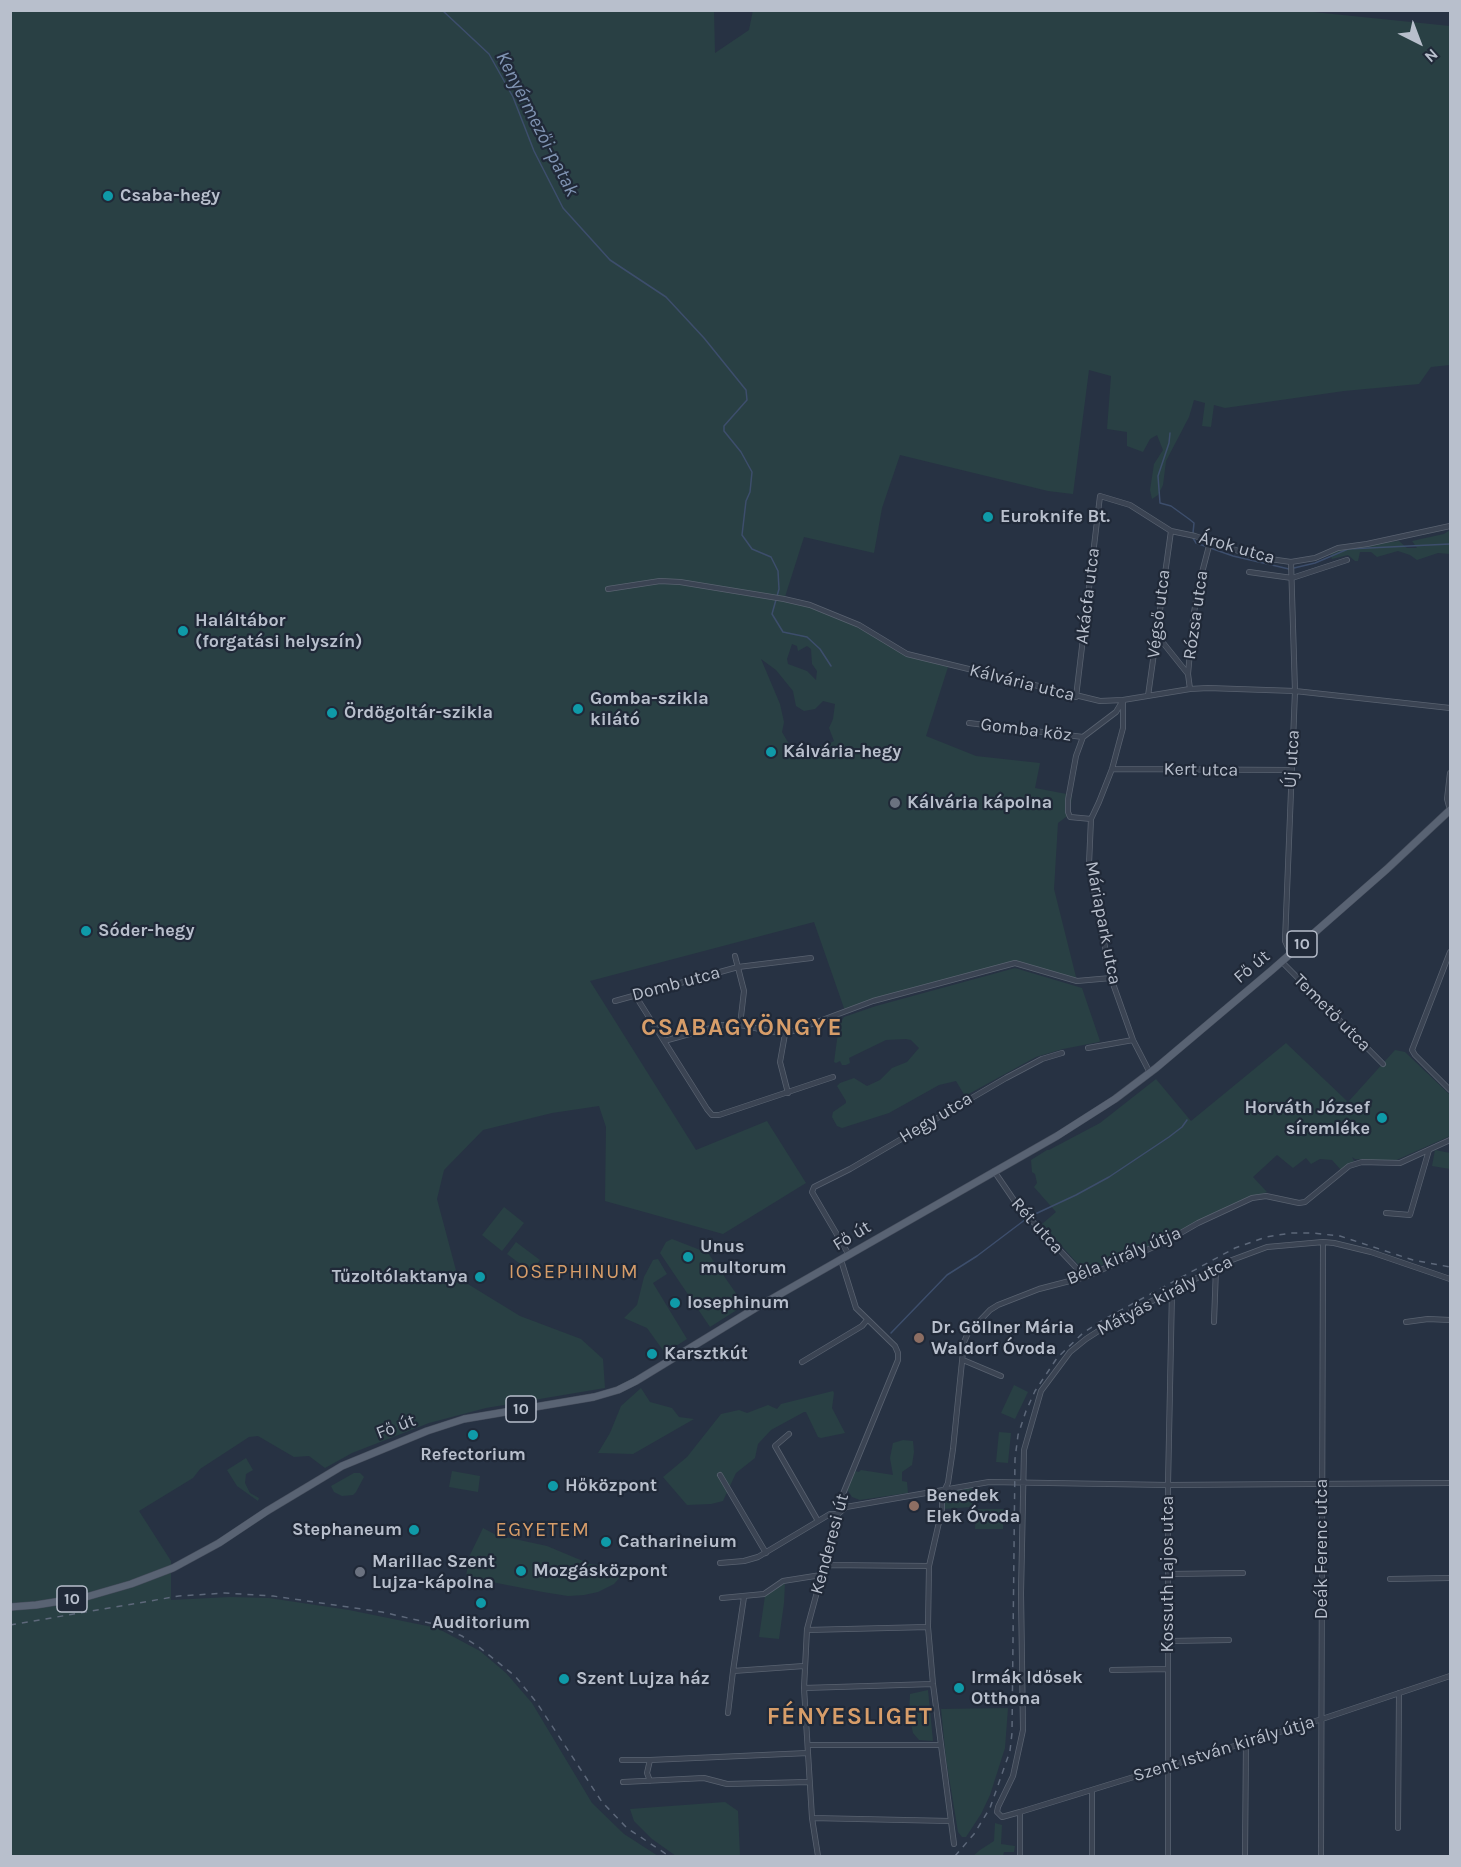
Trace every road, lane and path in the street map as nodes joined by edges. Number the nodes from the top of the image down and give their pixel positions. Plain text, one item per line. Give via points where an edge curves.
1 (1100, 496) joint
2 (1450, 526) edge
3 (1171, 531) junction
4 (1210, 542) junction
5 (1347, 560) dead end
6 (1291, 562) junction
7 (1249, 572) dead end
8 (1292, 575) junction
9 (608, 589) dead end
10 (1156, 634) junction
11 (1188, 674) junction
12 (1190, 688) junction
13 (1295, 691) junction
14 (1148, 696) junction
15 (1076, 697) junction
16 (1123, 700) junction
17 (1450, 708) edge
18 (969, 723) dead end
19 (1083, 737) junction
20 (1112, 769) junction
21 (1291, 770) junction
22 (1450, 773) edge
23 (1450, 810) edge
24 (1091, 819) junction
25 (1450, 952) edge
26 (1291, 954) junction
27 (735, 956) dead end
28 (811, 958) dead end
29 (1282, 962) junction
30 (738, 967) junction
31 (1111, 978) junction
32 (635, 995) junction
33 (615, 1001) dead end
34 (740, 1025) junction
35 (785, 1034) junction
36 (1133, 1040) junction
37 (664, 1041) junction
38 (1088, 1048) dead end
39 (1062, 1053) dead end
40 (1383, 1064) dead end
41 (1150, 1073) junction
42 (833, 1077) dead end
43 (1450, 1090) edge
44 (788, 1093) junction
45 (1450, 1140) edge
46 (1429, 1149) junction
47 (994, 1171) junction
48 (1386, 1213) dead end
49 (1323, 1242) junction
50 (849, 1256) junction
51 (841, 1260) junction
52 (1216, 1268) junction
53 (1085, 1277) junction
54 (1450, 1279) edge
55 (1172, 1291) junction
56 (867, 1320) junction
57 (1450, 1320) edge
58 (1214, 1322) dead end
59 (1406, 1322) dead end
60 (963, 1360) junction
61 (802, 1362) dead end
62 (1000, 1376) dead end
63 (789, 1434) dead end
64 (720, 1475) dead end
65 (1022, 1481) junction
66 (1322, 1483) junction
67 (1450, 1483) edge
68 (1168, 1485) junction
69 (945, 1489) junction
70 (842, 1495) junction
71 (846, 1507) junction
72 (838, 1514) junction
73 (819, 1521) junction
74 (766, 1553) junction
75 (720, 1563) dead end
76 (824, 1565) junction
77 (929, 1566) junction
78 (1243, 1573) dead end
79 (1169, 1574) junction
80 (821, 1575) junction
81 (1450, 1578) edge
82 (1390, 1579) dead end
83 (744, 1597) junction
84 (722, 1598) dead end
85 (10, 1607) edge
86 (928, 1627) junction
87 (807, 1630) junction
88 (1229, 1640) dead end
89 (1169, 1641) junction
90 (804, 1666) junction
91 (1168, 1669) junction
92 (1112, 1670) dead end
93 (734, 1671) junction
94 (1450, 1676) edge
95 (933, 1684) junction
96 (804, 1688) junction
97 (1399, 1693) junction
98 (728, 1713) dead end
99 (1322, 1719) junction
100 (1246, 1742) junction
101 (808, 1745) junction
102 (940, 1745) junction
103 (808, 1753) junction
104 (622, 1760) dead end
105 (650, 1760) junction
106 (1167, 1766) junction
107 (650, 1780) junction
108 (623, 1782) dead end
109 (809, 1782) junction
110 (1092, 1791) junction
111 (1020, 1812) junction
112 (998, 1814) joint
113 (812, 1818) junction
114 (950, 1821) junction
115 (1398, 1828) dead end
116 (954, 1844) dead end
117 (818, 1857) edge
118 (1020, 1857) edge
119 (1092, 1857) edge
120 (1168, 1857) edge
121 (1245, 1857) edge
122 (1321, 1857) edge

1 - 3 street, Árok utca via 1130,505
1 - 15 street, Akácfa utca
2 - 6 street, Árok utca via 1338,548 1315,558
3 - 4 street, Árok utca
3 - 10 street, Végső utca
4 - 6 street, Árok utca via 1256,557
4 - 11 street, Rózsa utca via 1193,619
5 - 8 street
6 - 8 street, Új utca
7 - 8 street
8 - 13 street, Új utca
9 - 15 street, Kálvária utca via 680,582 810,605 860,625 907,654
10 - 11 street
10 - 14 street, Végső utca
11 - 12 street, Rózsa utca
12 - 13 street, Kálvária utca
12 - 14 street, Kálvária utca
13 - 17 street, Kálvária utca
13 - 21 street, Új utca
14 - 16 street, Kálvária utca
15 - 16 street, Kálvária utca
16 - 19 street via 1116,712
16 - 20 street, Máriapark utca via 1123,728
18 - 19 street, Gomba köz
19 - 24 street via 1076,756 1068,812 1070,817
20 - 21 street, Kert utca
20 - 24 street, Máriapark utca
21 - 26 street, Új utca via 1285,941
22 - 23 street
23 - 26 main road, Fő út / 10
24 - 31 street, Máriapark utca via 1089,864
25 - 43 street via 1412,1050
26 - 29 main road, Fő út / 10
27 - 30 street, Domb utca
28 - 30 street, Domb utca
29 - 40 street, Temető utca
29 - 41 main road, Fő út / 10
30 - 32 street, Domb utca
30 - 34 street, Domb utca via 744,991
31 - 35 street via 1077,981 1015,963 873,1001
31 - 36 street, Máriapark utca
32 - 33 street, Domb utca
32 - 37 street
34 - 35 street
34 - 37 street via 722,1025
35 - 44 street via 780,1062
36 - 38 street
36 - 41 street, Máriapark utca
37 - 44 street via 712,1115
39 - 50 street, Hegy utca via 1006,1078 813,1189
41 - 47 main road, Fő út / 10 via 1076,1125
42 - 44 street
45 - 46 street, Béla király útja
46 - 48 street via 1410,1215
46 - 53 street, Béla király útja via 1400,1162 1349,1166 1305,1202 1266,1196 1252,1198 1160,1245
47 - 50 main road, Fő út / 10
47 - 53 street, Rét utca via 1014,1201
49 - 52 street, Mátyás király utca via 1267,1248
49 - 54 street, Mátyás király utca via 1371,1252
49 - 66 street, Deák Ferenc utca
50 - 51 main road, Fő út / 10
51 - 56 street, Kenderesi út via 856,1308
51 - 85 main road, Fő út / 10 via 618,1390 464,1419 388,1446 329,1473 198,1555 160,1573 86,1597
52 - 55 street, Mátyás király utca
52 - 58 street
53 - 60 street, Béla király útja via 1030,1292 993,1308 965,1337
55 - 65 street, Mátyás király utca via 1099,1330 1070,1352 1053,1373 1034,1412 1024,1450
55 - 68 street, Kossuth Lajos utca
56 - 61 street
56 - 70 street, Kenderesi út via 895,1346 898,1360
57 - 59 street
60 - 62 street
60 - 69 street, Béla király útja
63 - 73 street via 775,1446
64 - 74 street
65 - 68 street
65 - 69 street
65 - 112 street, Mátyás király utca via 1023,1730 1013,1776
66 - 67 street
66 - 68 street
66 - 99 street, Deák Ferenc utca
68 - 79 street, Kossuth Lajos utca
69 - 71 street
69 - 77 street, Béla király útja
70 - 71 street
70 - 72 street, Kenderesi út
71 - 72 street
72 - 73 street
72 - 76 street, Kenderesi út
73 - 74 street
74 - 75 street via 744,1561
76 - 77 street
76 - 80 street, Kenderesi út
77 - 86 street, Béla király útja
78 - 79 street
79 - 89 street, Kossuth Lajos utca
80 - 83 street via 783,1581 764,1594
80 - 87 street, Kenderesi út
81 - 82 street
83 - 84 street
83 - 93 street
86 - 87 street
86 - 95 street, Béla király útja
87 - 90 street, Kenderesi út
88 - 89 street
89 - 91 street, Kossuth Lajos utca
90 - 93 street
90 - 96 street, Kenderesi út
91 - 92 street
91 - 106 street, Kossuth Lajos utca
93 - 98 street
94 - 97 street, Szent István király útja
95 - 96 street
95 - 102 street, Béla király útja
96 - 101 street, Kenderesi út
97 - 99 street, Szent István király útja
97 - 115 street
99 - 100 street, Szent István király útja
99 - 122 street, Deák Ferenc utca
100 - 106 street, Szent István király útja
100 - 121 street
101 - 102 street
101 - 103 street, Kenderesi út
102 - 114 street, Béla király útja
103 - 105 street
103 - 109 street, Kenderesi út
104 - 105 street
105 - 107 street
106 - 110 street, Szent István király útja
106 - 120 street, Kossuth Lajos utca
107 - 108 street
107 - 109 street via 704,1778 727,1784
109 - 113 street, Kenderesi út
110 - 111 street, Szent István király útja
110 - 119 street
111 - 112 street, Szent István király útja via 1002,1817
111 - 118 street
113 - 114 street
113 - 117 street, Kenderesi út
114 - 116 street, Béla király útja

